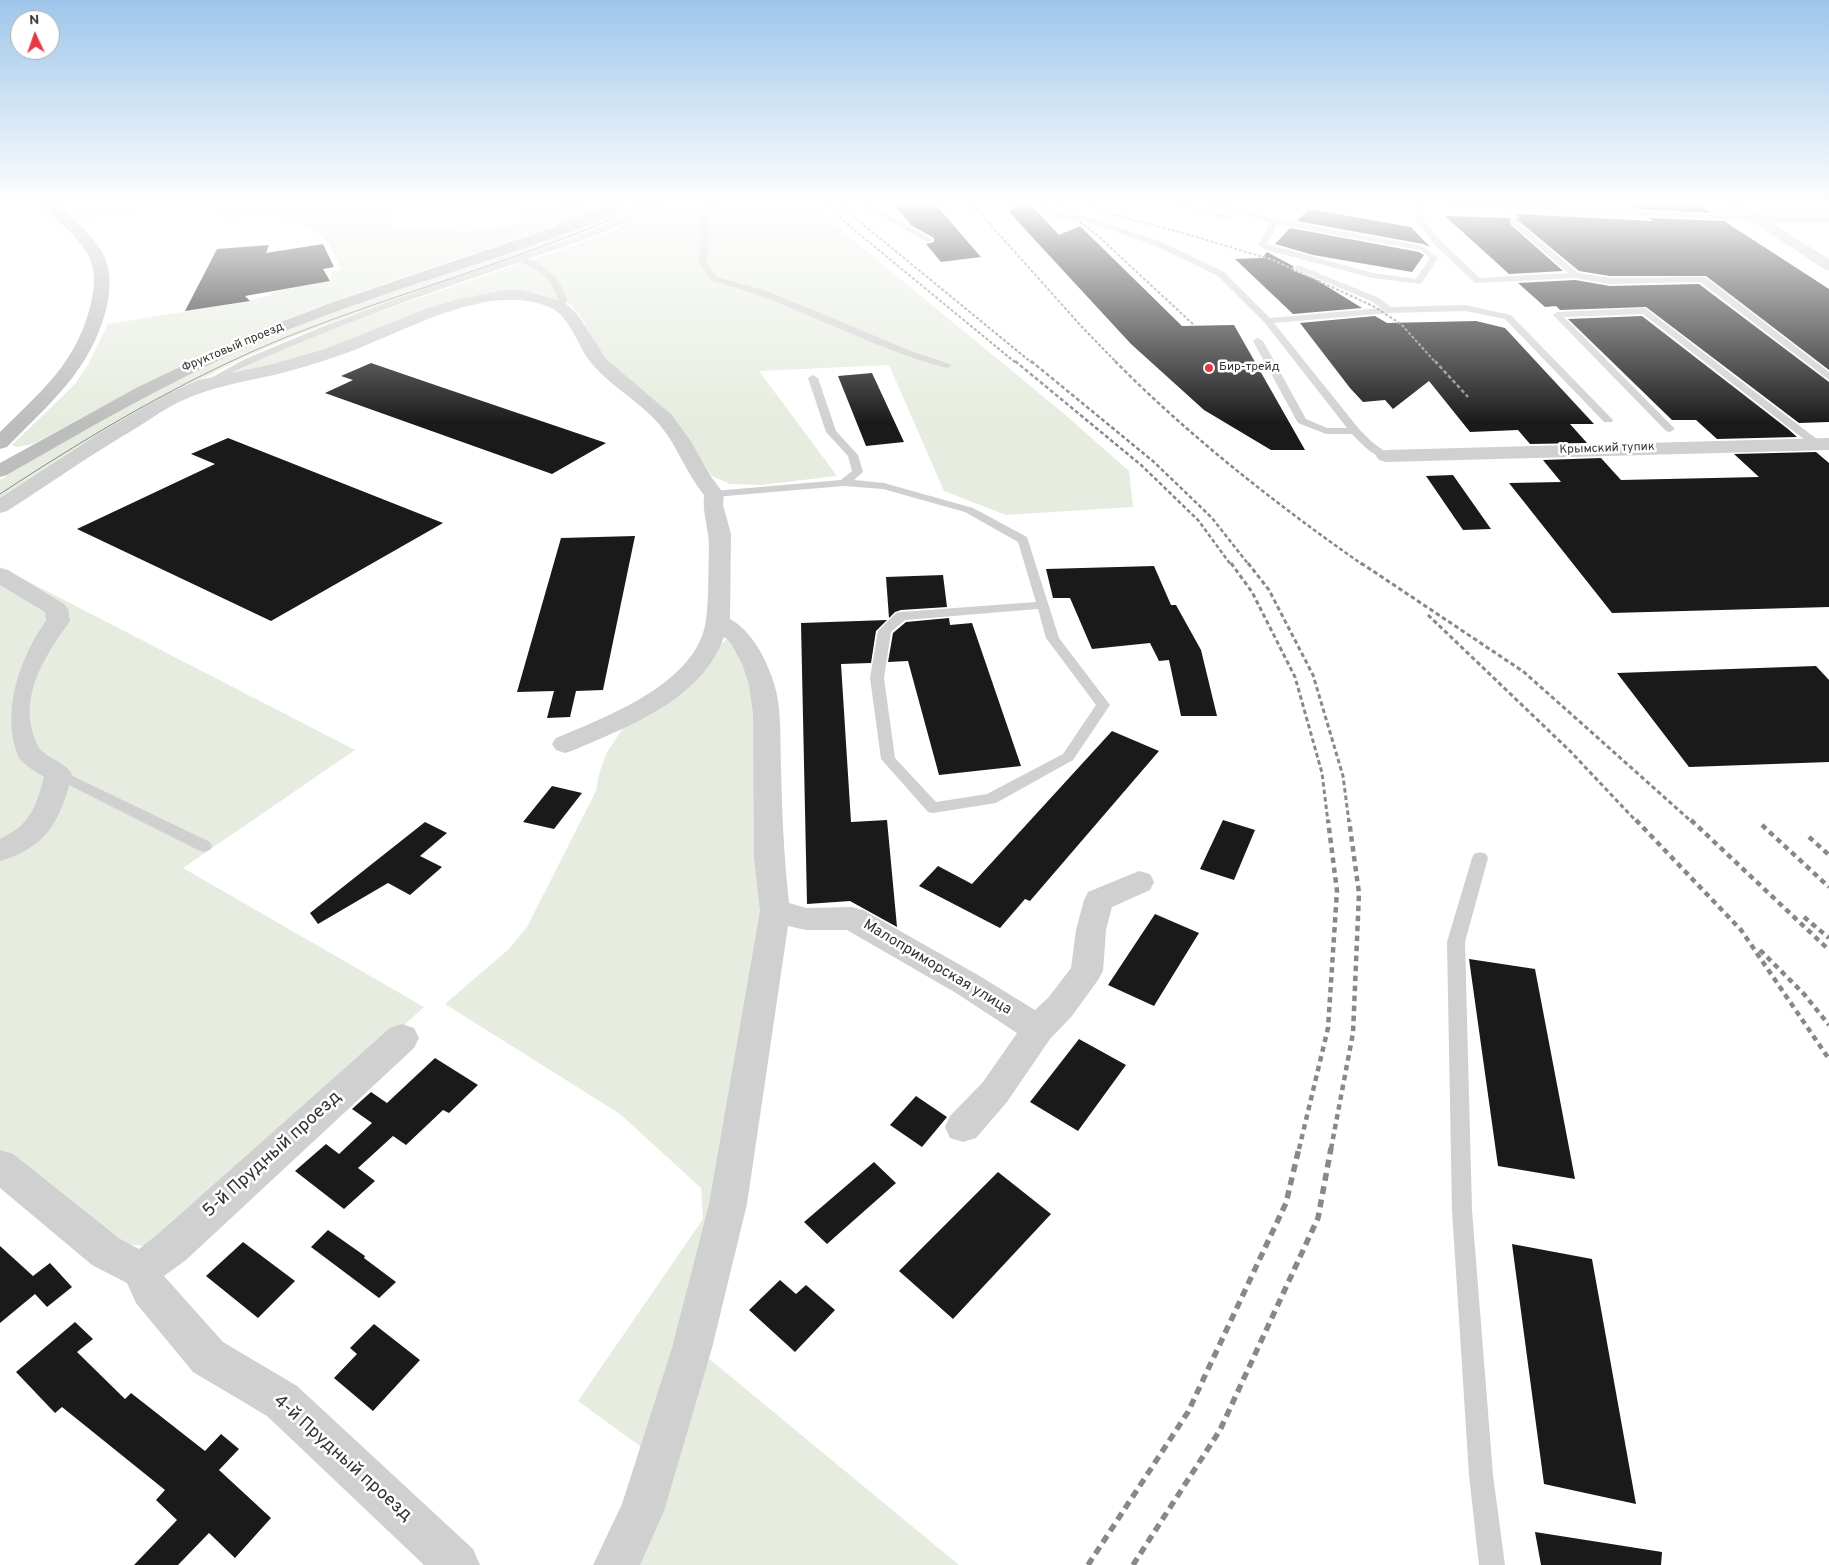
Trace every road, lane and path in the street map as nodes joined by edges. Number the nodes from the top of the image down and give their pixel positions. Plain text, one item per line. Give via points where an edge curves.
1 (101, 276) edge
2 (422, 276) edge
3 (470, 276) edge
4 (553, 276) edge
5 (712, 276) edge
6 (1223, 276) edge
7 (1319, 276) edge
8 (1380, 276) edge
9 (1422, 276) edge
10 (1473, 276) edge
11 (1558, 276) edge
12 (1582, 276) edge
13 (558, 305) junction
14 (1389, 310) junction
15 (1268, 321) junction
16 (1258, 341) dead end
17 (946, 365) dead end
18 (1829, 377) edge
19 (814, 378) dead end
20 (205, 384) junction
21 (1608, 420) dead end
22 (1670, 428) dead end
23 (1355, 431) junction
24 (0, 443) edge
25 (1823, 444) edge
26 (1386, 456) joint
27 (0, 471) edge
28 (844, 483) junction
29 (714, 494) junction
30 (0, 507) edge
31 (0, 575) edge
32 (1043, 605) junction
33 (718, 622) junction
34 (565, 744) dead end
35 (58, 774) junction
36 (204, 846) dead end
37 (0, 851) edge
38 (1480, 858) dead end
39 (1139, 882) dead end
40 (775, 911) junction
41 (1038, 1029) junction
42 (402, 1038) dead end
43 (963, 1127) dead end
44 (0, 1166) edge
45 (141, 1270) junction
46 (457, 1565) edge
47 (616, 1565) edge
48 (1492, 1565) edge

1 - 24 street via 99,306 83,350
2 - 27 street, Фруктовый проезд via 233,346 112,406
3 - 20 lane via 260,355
4 - 13 lane via 561,290 563,301
5 - 17 lane via 768,294 908,353
6 - 15 lane
7 - 14 lane via 1374,299
8 - 9 lane via 1418,282
10 - 11 lane via 1478,281
12 - 18 lane via 1610,280 1702,279
13 - 20 street via 522,295 486,298 432,312 330,353 276,369
13 - 29 street via 572,319 599,362 665,419
14 - 15 lane
14 - 21 lane via 1465,308 1508,317
15 - 23 lane
16 - 23 lane via 1302,421 1326,431
19 - 28 lane via 831,432 853,455 858,472
20 - 30 street via 173,398 107,437
22 - 25 lane via 1556,315 1645,310
23 - 26 lane
25 - 26 street, Крымский тупик
28 - 29 lane
28 - 32 lane via 884,486 969,510 1023,540
29 - 33 street via 713,505 720,534
31 - 35 street via 56,609 58,621 20,675 12,709 15,732 28,753
32 - 32 lane via 1053,638 1103,705 1068,757 991,799 933,808 888,759 878,678 885,631 901,616
33 - 34 street via 704,656 690,675 614,723
33 - 40 street via 741,640 762,686 766,713 768,857
35 - 36 lane
35 - 37 street via 42,824 20,842
38 - 48 lane via 1456,942 1462,1210 1481,1475
39 - 41 street via 1099,900 1091,930 1087,971 1060,1007
40 - 41 street, Малоприморская улица via 806,919 852,918
40 - 47 street via 728,1204 692,1348 642,1511
41 - 43 street via 995,1092
42 - 45 street, 5-й Прудный проезд via 172,1247
44 - 45 street via 106,1252
45 - 46 street, 4-й Прудный проезд via 150,1290 208,1357 282,1401

